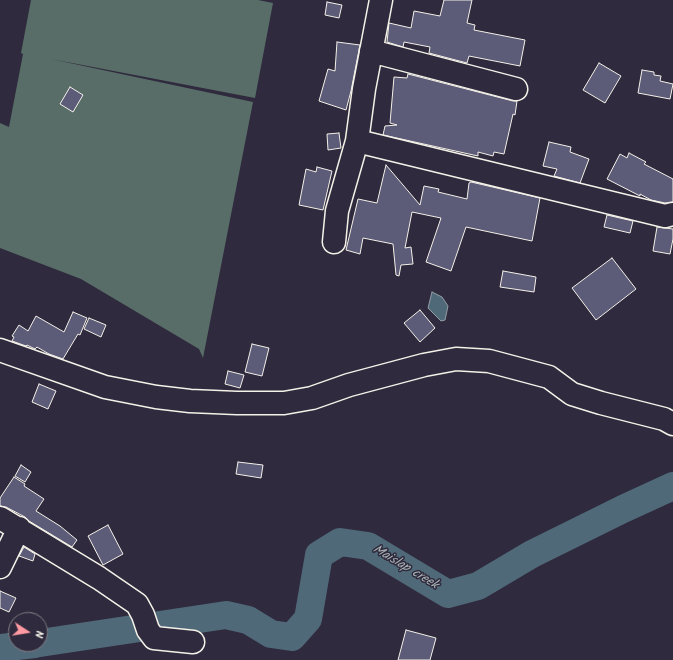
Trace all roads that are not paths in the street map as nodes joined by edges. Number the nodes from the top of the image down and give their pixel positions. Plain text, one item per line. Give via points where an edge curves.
1 (381, 0) edge
2 (371, 50) junction
3 (516, 89) dead end
4 (358, 141) junction
5 (673, 214) edge
6 (334, 242) dead end
7 (0, 350) edge
8 (673, 424) edge
9 (0, 518) edge
10 (19, 528) junction
11 (0, 567) edge
12 (193, 642) dead end

1 - 2 street
2 - 3 street
2 - 4 street
4 - 5 street via 665,216
4 - 6 street via 337,211
7 - 8 street via 105,388 190,401 237,403 284,403 312,398 349,385 424,365 456,359 489,361 549,377 572,394 664,419
9 - 10 street
10 - 11 street
10 - 12 street via 137,604 154,638

